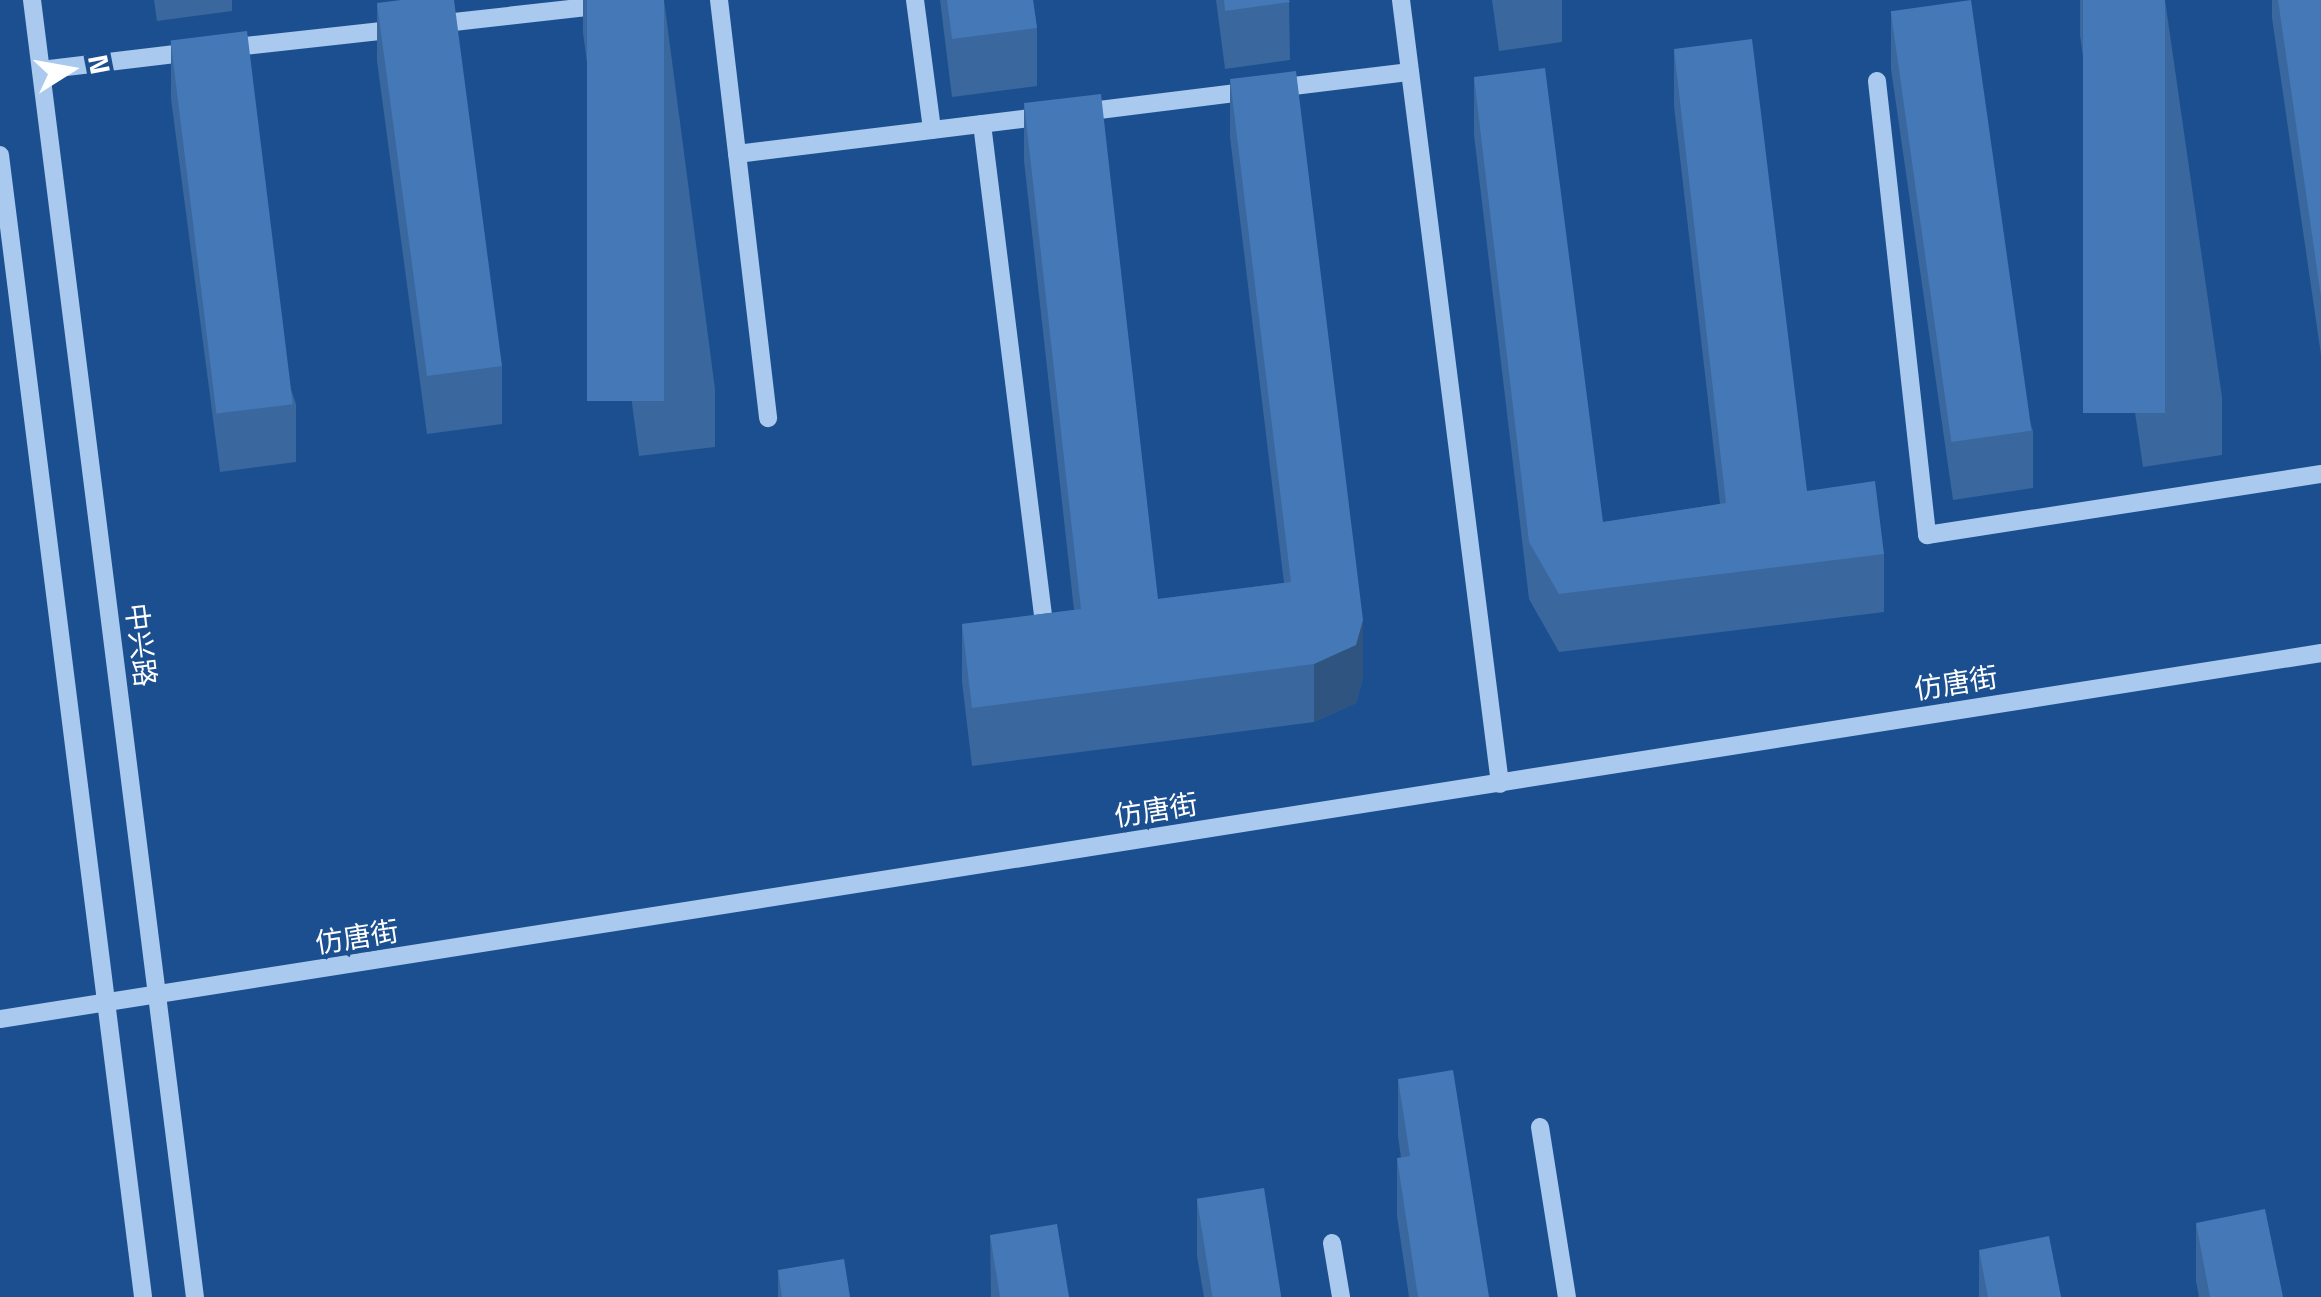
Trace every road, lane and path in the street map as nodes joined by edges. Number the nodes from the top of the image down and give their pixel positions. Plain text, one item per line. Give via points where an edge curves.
1 (32, 0) edge
2 (649, 0) edge
3 (719, 0) edge
4 (916, 0) edge
5 (1401, 0) edge
6 (41, 70) junction
7 (1410, 72) junction
8 (1876, 80) dead end
9 (982, 124) junction
10 (932, 130) junction
11 (738, 154) junction
12 (0, 155) edge
13 (768, 418) dead end
14 (2321, 474) edge
15 (1045, 630) edge
16 (2321, 653) edge
17 (1500, 784) junction
18 (157, 995) junction
19 (106, 1003) junction
20 (0, 1019) edge
21 (1540, 1127) dead end
22 (1332, 1243) dead end
23 (143, 1297) edge
24 (195, 1297) edge
25 (1340, 1297) edge
26 (1567, 1297) edge

1 - 6 street, 中兴路
2 - 6 street
3 - 11 street
4 - 10 street
5 - 7 street
6 - 18 street, 中兴路
7 - 9 street
7 - 17 street
8 - 14 street via 1928,536
9 - 10 street
9 - 15 street
10 - 11 street
11 - 13 street
12 - 19 street
16 - 17 street, 仿唐街
17 - 18 street, 仿唐街
18 - 19 street, 仿唐街
18 - 24 street, 中兴路
19 - 20 street, 仿唐街
19 - 23 street
21 - 26 street
22 - 25 street

